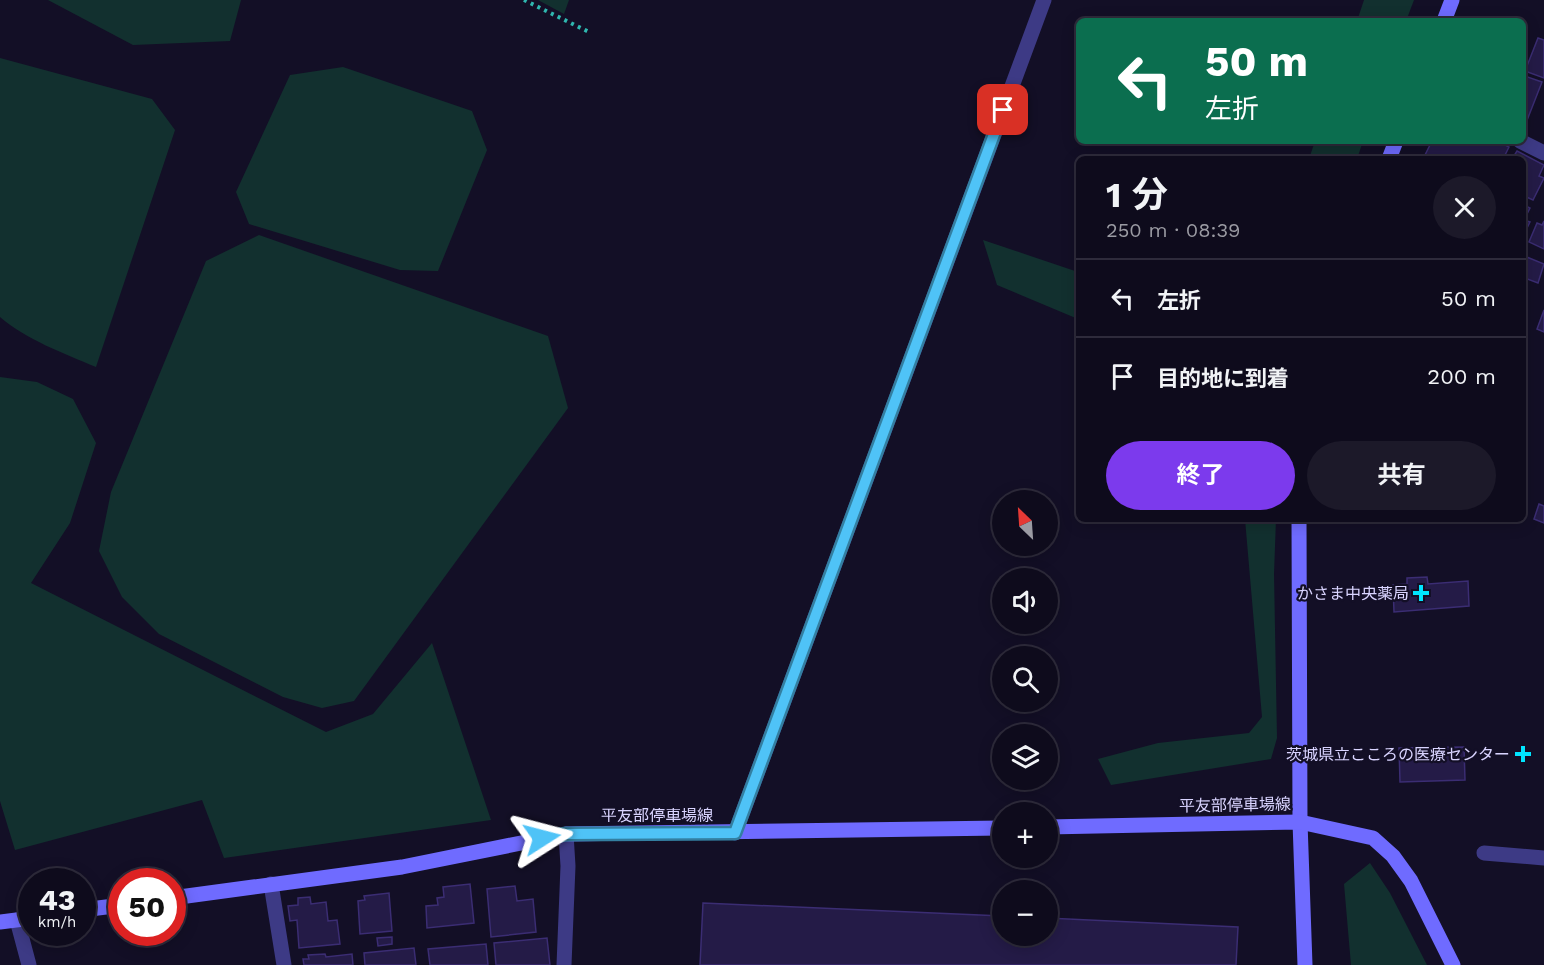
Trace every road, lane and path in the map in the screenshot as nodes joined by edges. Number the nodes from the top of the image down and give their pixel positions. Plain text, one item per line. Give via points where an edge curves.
1 (524, 0) edge
2 (1044, 0) edge
3 (1452, 0) edge
4 (1445, 18) edge
5 (591, 33) dead end
6 (1526, 144) edge
7 (1544, 153) edge
8 (1299, 522) edge
9 (1300, 822) junction
10 (1058, 827) edge
11 (992, 828) edge
12 (735, 833) junction
13 (566, 834) junction
14 (1485, 853) dead end
15 (1544, 858) edge
16 (271, 884) junction
17 (186, 896) edge
18 (18, 920) edge
19 (0, 922) edge
20 (27, 946) edge
21 (29, 965) edge
22 (284, 965) edge
23 (564, 965) edge
24 (1305, 965) edge
25 (1453, 965) edge

1 - 5 path
2 - 12 street
3 - 4 main road
6 - 7 street
8 - 9 main road, 平友部停車場線
9 - 10 main road, 平友部停車場線
9 - 24 main road
9 - 25 main road via 1373,838 1393,856 1411,881
11 - 12 main road, 平友部停車場線
12 - 13 main road, 平友部停車場線
13 - 16 main road, 平友部停車場線 via 402,867
13 - 23 street
14 - 15 street
16 - 17 main road, 平友部停車場線
16 - 22 street
18 - 19 main road
20 - 21 street

